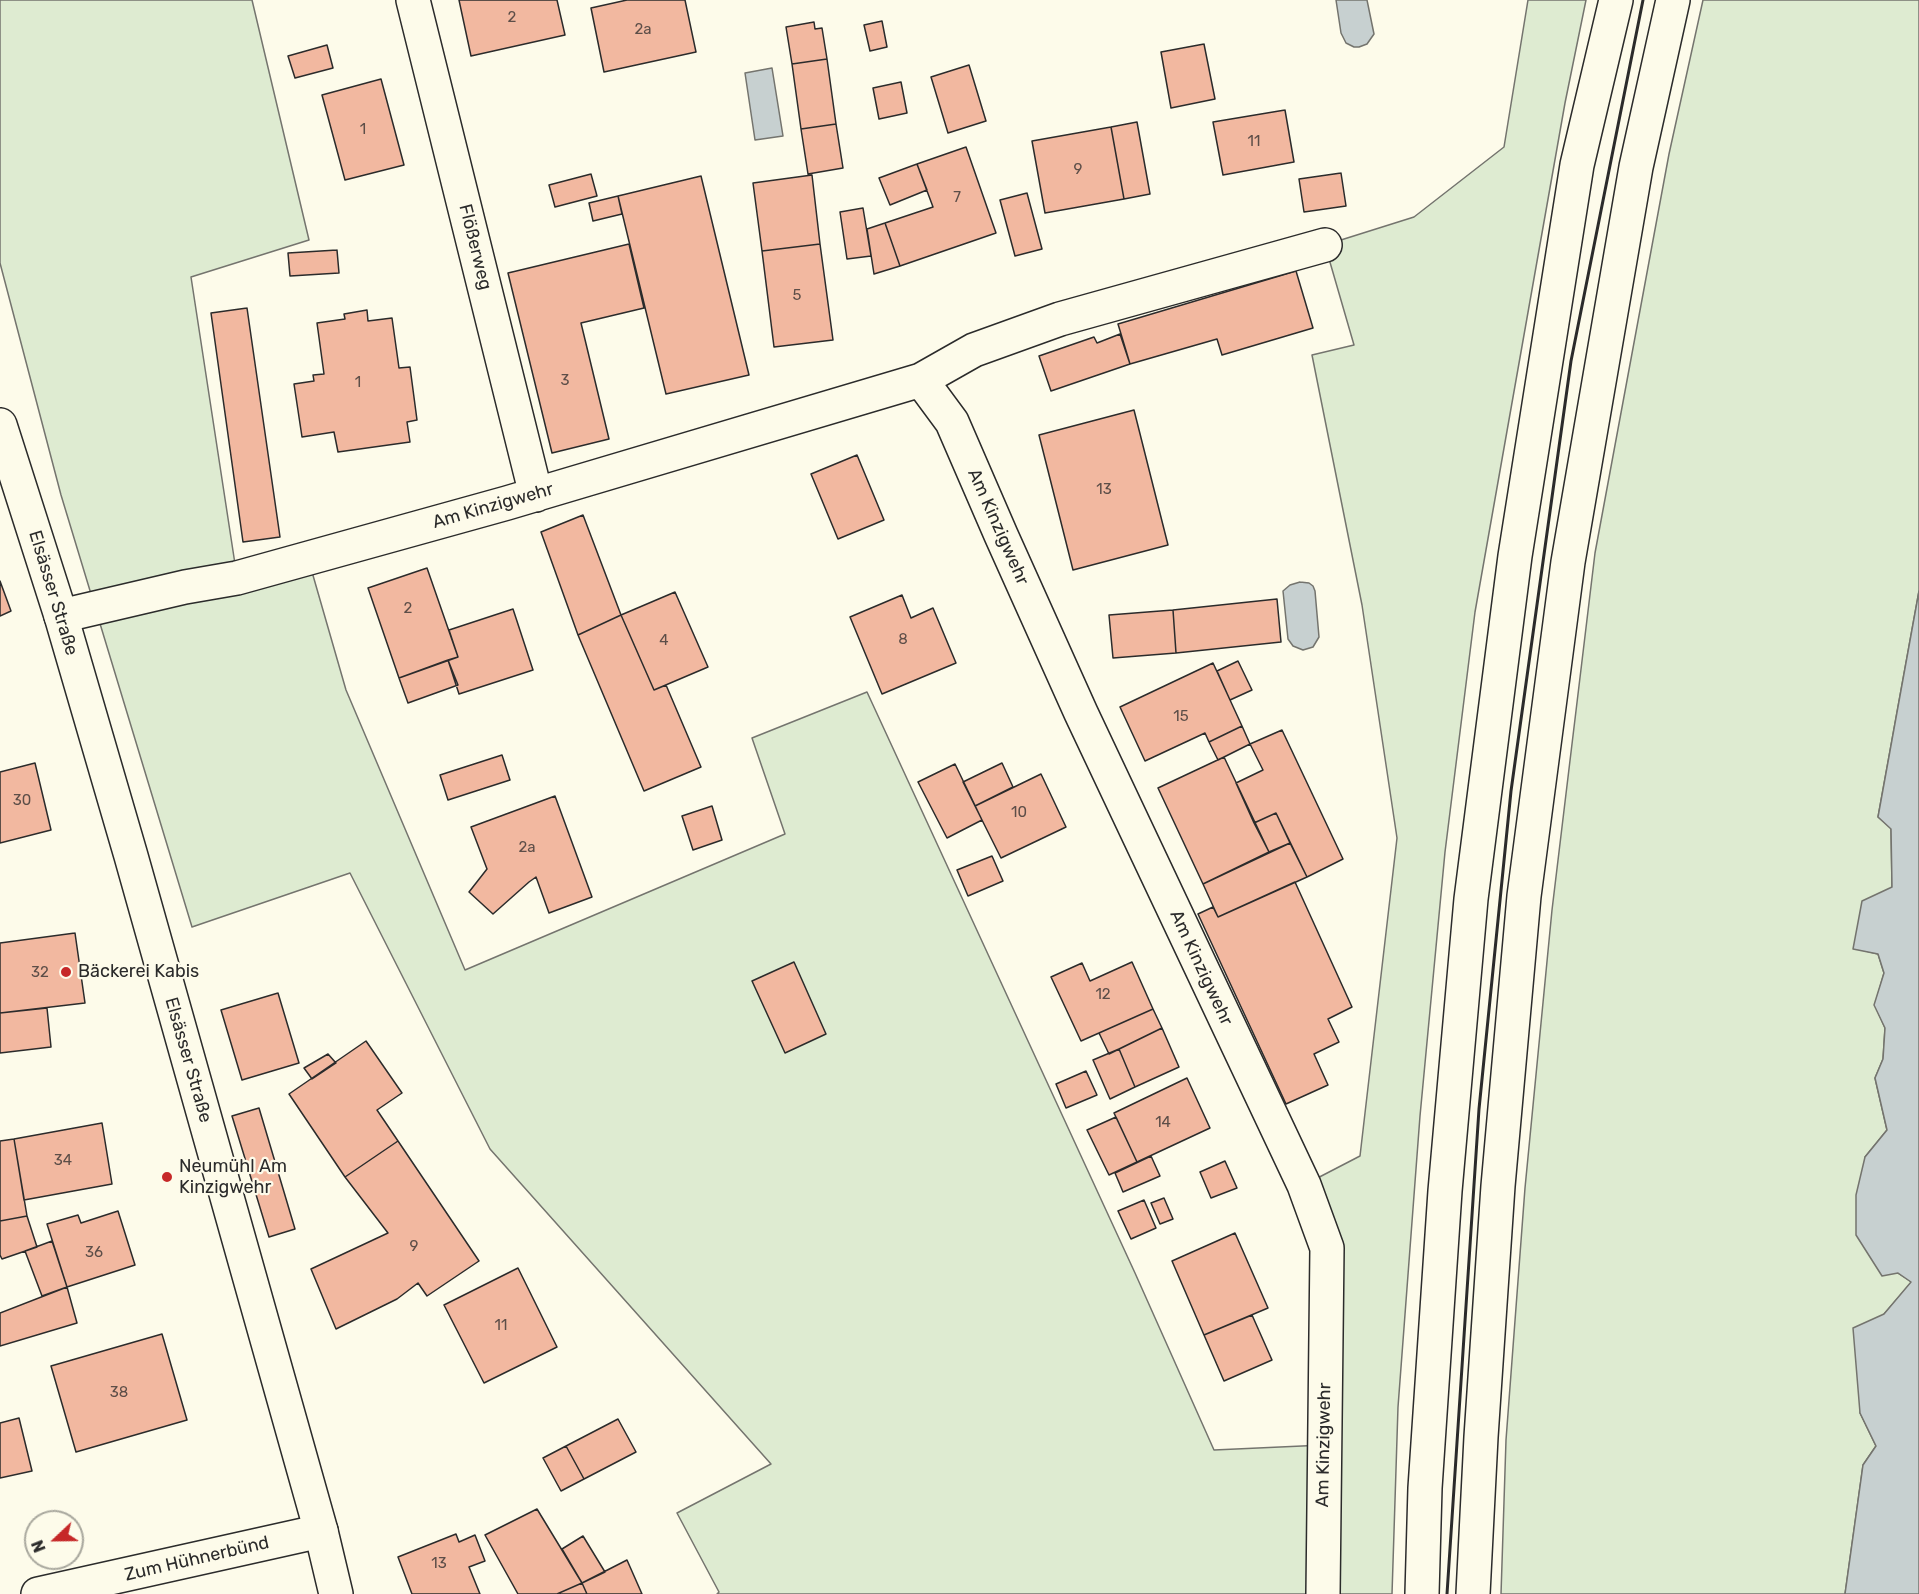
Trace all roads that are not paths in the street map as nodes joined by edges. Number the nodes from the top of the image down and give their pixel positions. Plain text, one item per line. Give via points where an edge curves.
1 (413, 0) edge
2 (1616, 0) edge
3 (1672, 0) edge
4 (1325, 245) dead end
5 (921, 380) junction
6 (0, 425) edge
7 (536, 495) junction
8 (61, 616) junction
9 (321, 1531) junction
10 (38, 1594) edge
11 (336, 1594) edge
12 (1323, 1594) edge
13 (1422, 1594) edge
14 (1473, 1594) edge

1 - 7 main road, Flößerweg
2 - 13 main road via 1577,165 1515,556 1471,899 1445,1191 1425,1488
3 - 14 main road via 1636,167 1568,562 1524,896 1497,1209
4 - 5 main road, Am Kinzigwehr via 1060,319 974,350
5 - 7 main road, Am Kinzigwehr
5 - 12 main road, Am Kinzigwehr via 952,422 1076,703 1304,1185 1327,1248
6 - 8 main road, Elsässer Straße
7 - 8 main road, Am Kinzigwehr via 237,578
8 - 9 main road, Elsässer Straße
9 - 10 main road, Zum Hühnerbünd
9 - 11 main road, Elsässer Straße

